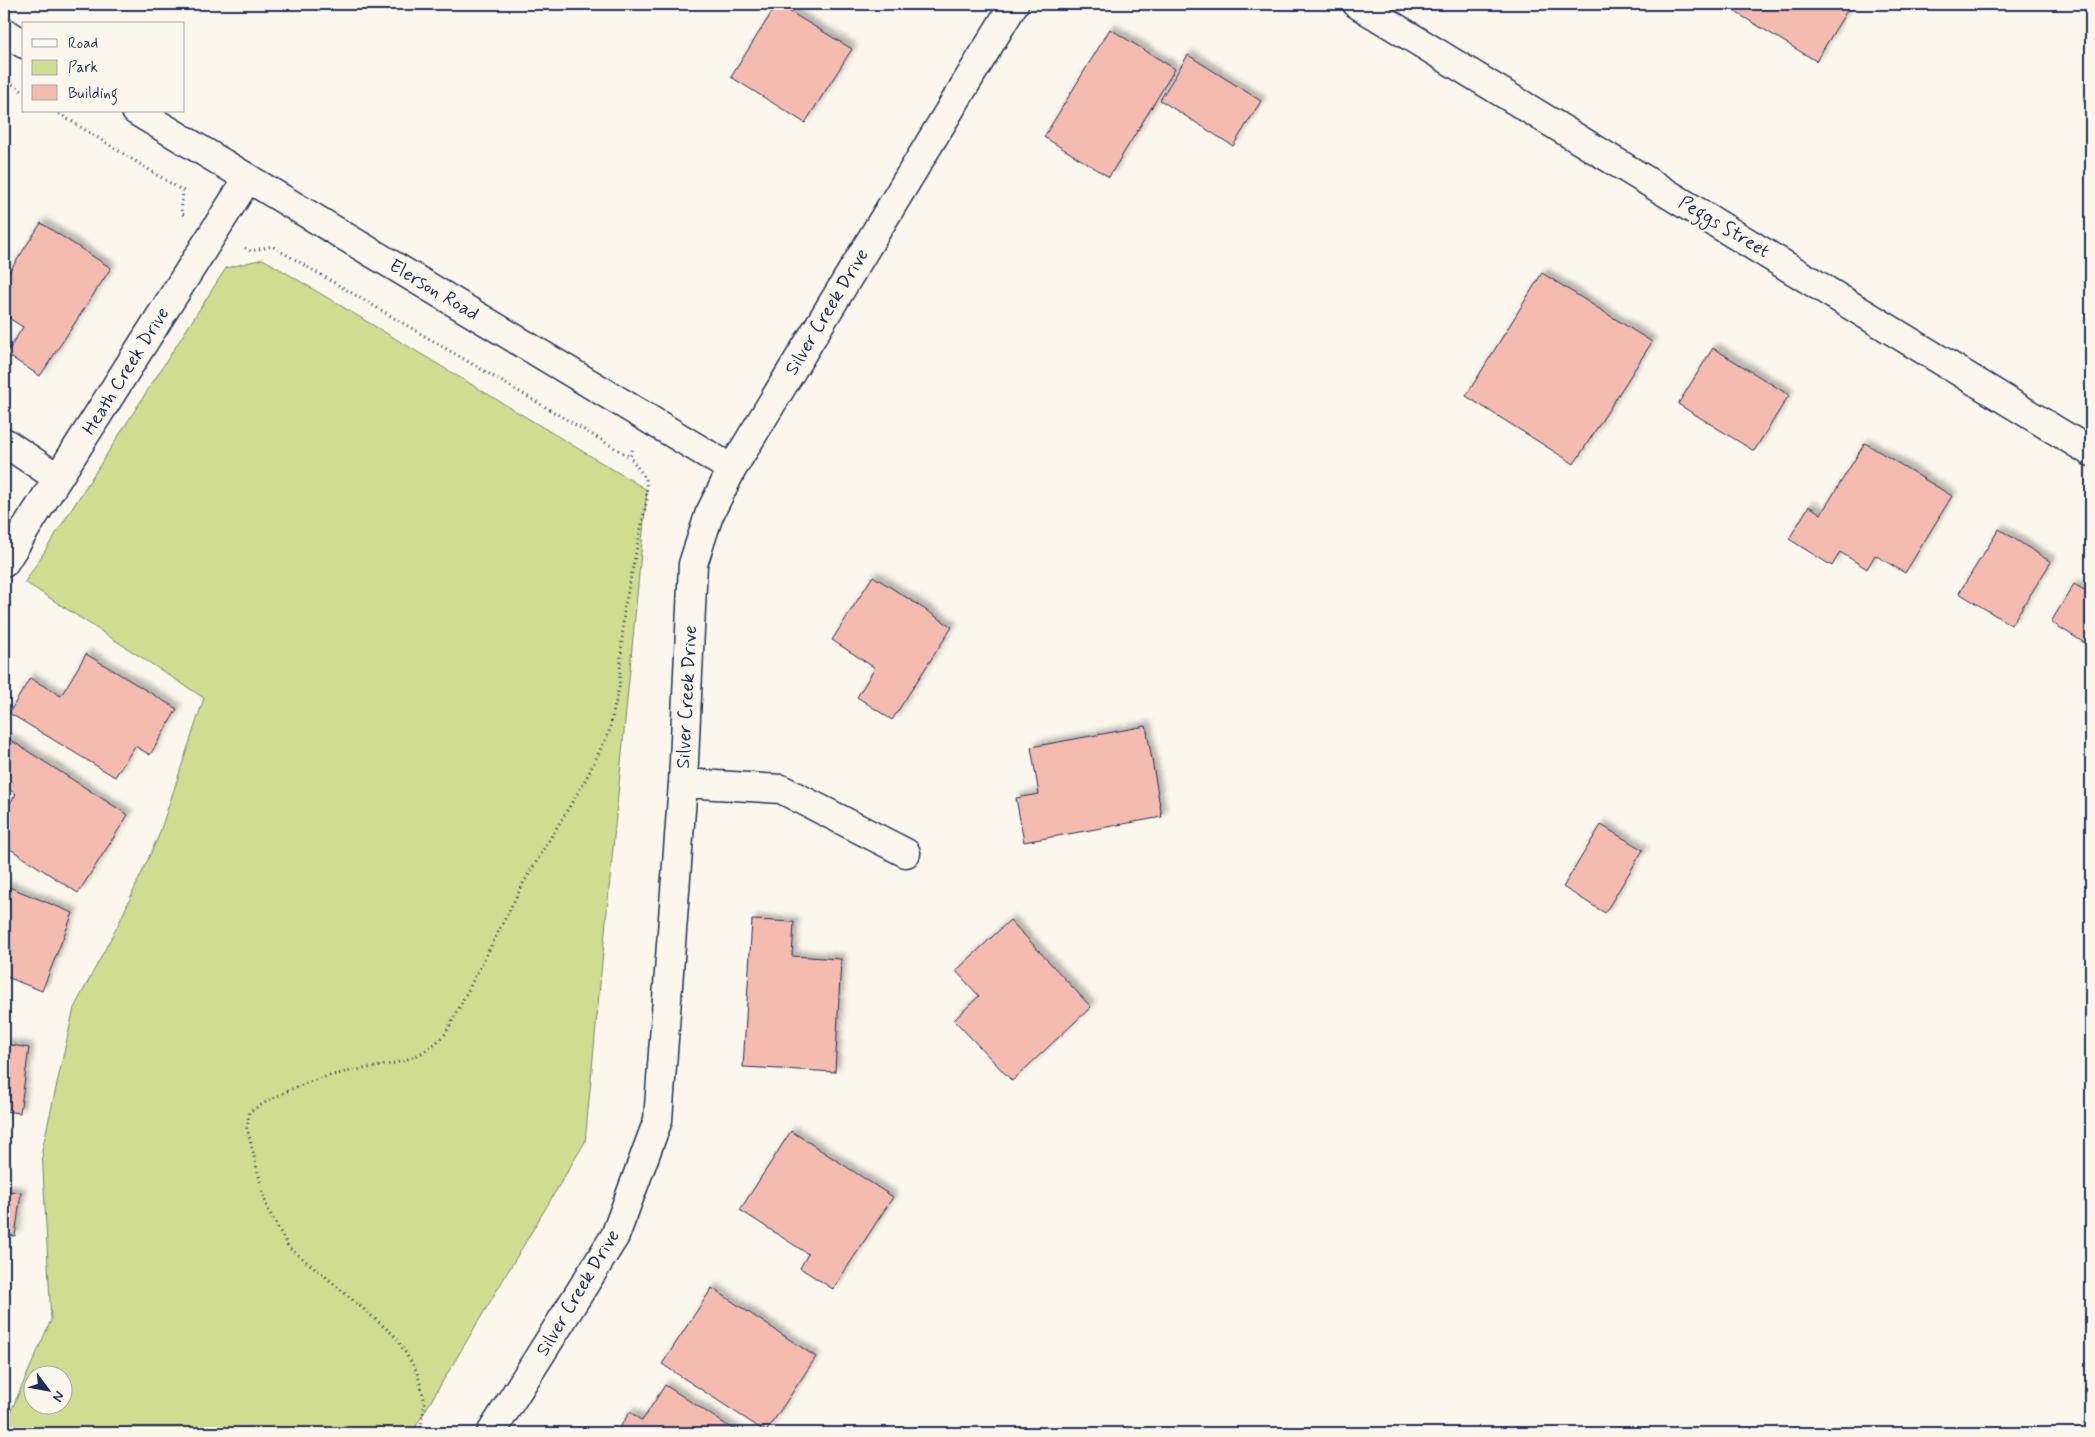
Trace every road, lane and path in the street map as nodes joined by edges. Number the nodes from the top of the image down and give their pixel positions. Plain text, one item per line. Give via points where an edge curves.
1 (1014, 4) edge
2 (1357, 4) edge
3 (4, 32) edge
4 (22, 43) edge
5 (4, 79) edge
6 (22, 91) edge
7 (57, 112) edge
8 (138, 112) edge
9 (248, 178) junction
10 (215, 232) junction
11 (646, 417) junction
12 (4, 442) edge
13 (2091, 452) edge
14 (630, 457) junction
15 (732, 469) junction
16 (58, 478) junction
17 (4, 563) edge
18 (683, 783) junction
19 (906, 853) dead end
20 (420, 1433) edge
21 (491, 1433) edge

1 - 15 street, Silver Creek Drive
2 - 13 street, Peggs Street
3 - 4 street
5 - 6 path
7 - 10 path via 183,191 181,213
8 - 9 street, Elerson Road
9 - 10 street, Heath Creek Drive
9 - 11 street, Elerson Road
10 - 14 path via 251,251 272,246
10 - 16 street, Heath Creek Drive
11 - 14 path
11 - 15 street, Elerson Road
12 - 16 street
14 - 20 path via 646,479 647,499 624,610 619,688 609,732 586,779 524,882 446,1033 432,1049 405,1062 333,1075 275,1096 249,1112 247,1128 267,1208 289,1248 396,1337 417,1372 425,1402
15 - 18 street, Silver Creek Drive via 709,515 693,564
16 - 17 street, Heath Creek Drive
18 - 19 street via 781,790
18 - 21 street, Silver Creek Drive via 658,1120 615,1236

